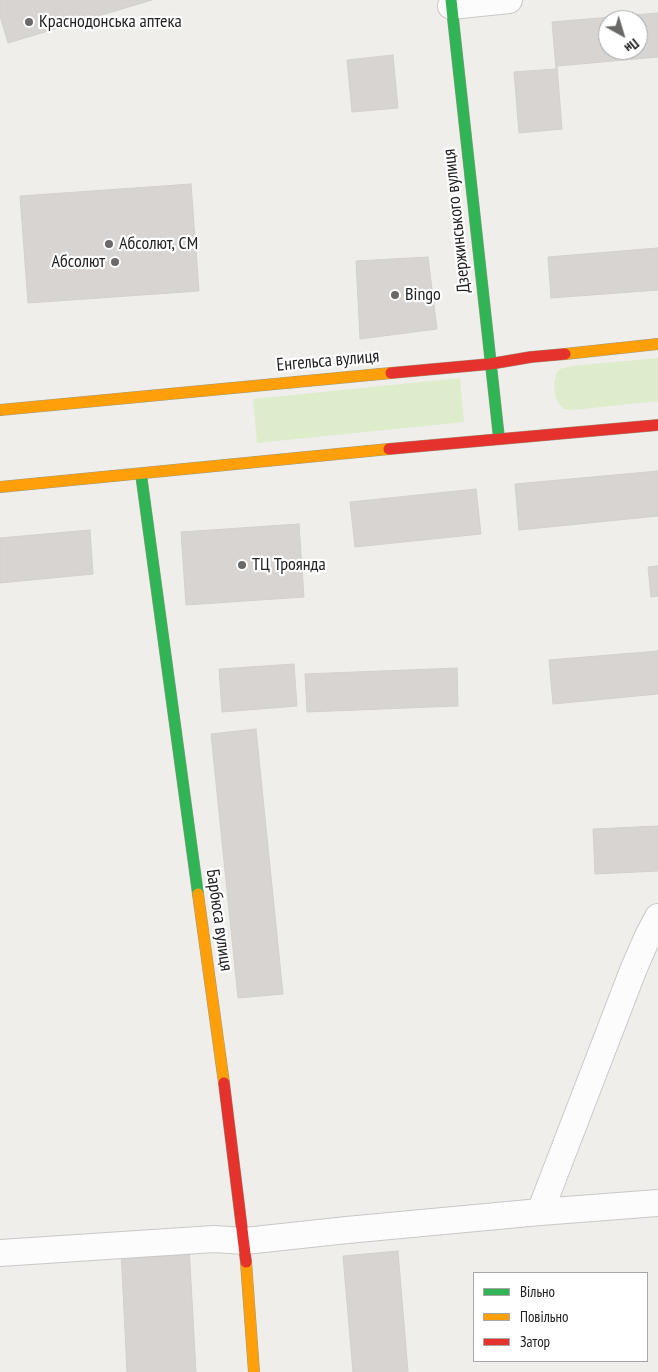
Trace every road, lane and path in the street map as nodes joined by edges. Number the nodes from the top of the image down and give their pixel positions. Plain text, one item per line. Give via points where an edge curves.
1 (509, 0) edge
2 (451, 3) edge
3 (658, 344) edge
4 (490, 364) junction
5 (0, 410) edge
6 (658, 426) edge
7 (499, 438) junction
8 (141, 474) junction
9 (0, 487) edge
10 (658, 917) edge
11 (658, 1203) edge
12 (540, 1212) junction
13 (245, 1242) junction
14 (0, 1253) edge
15 (254, 1372) edge

1 - 2 street
2 - 4 street, Дзержинського вулиця
3 - 4 street, Енгельса вулиця
4 - 5 street, Енгельса вулиця
4 - 7 street, Дзержинського вулиця
6 - 7 street
7 - 8 street
8 - 9 street
8 - 13 street, Барбюса вулиця
10 - 12 street via 641,952
11 - 12 street
12 - 13 street
13 - 14 street via 214,1239
13 - 15 street, Барбюса вулиця

